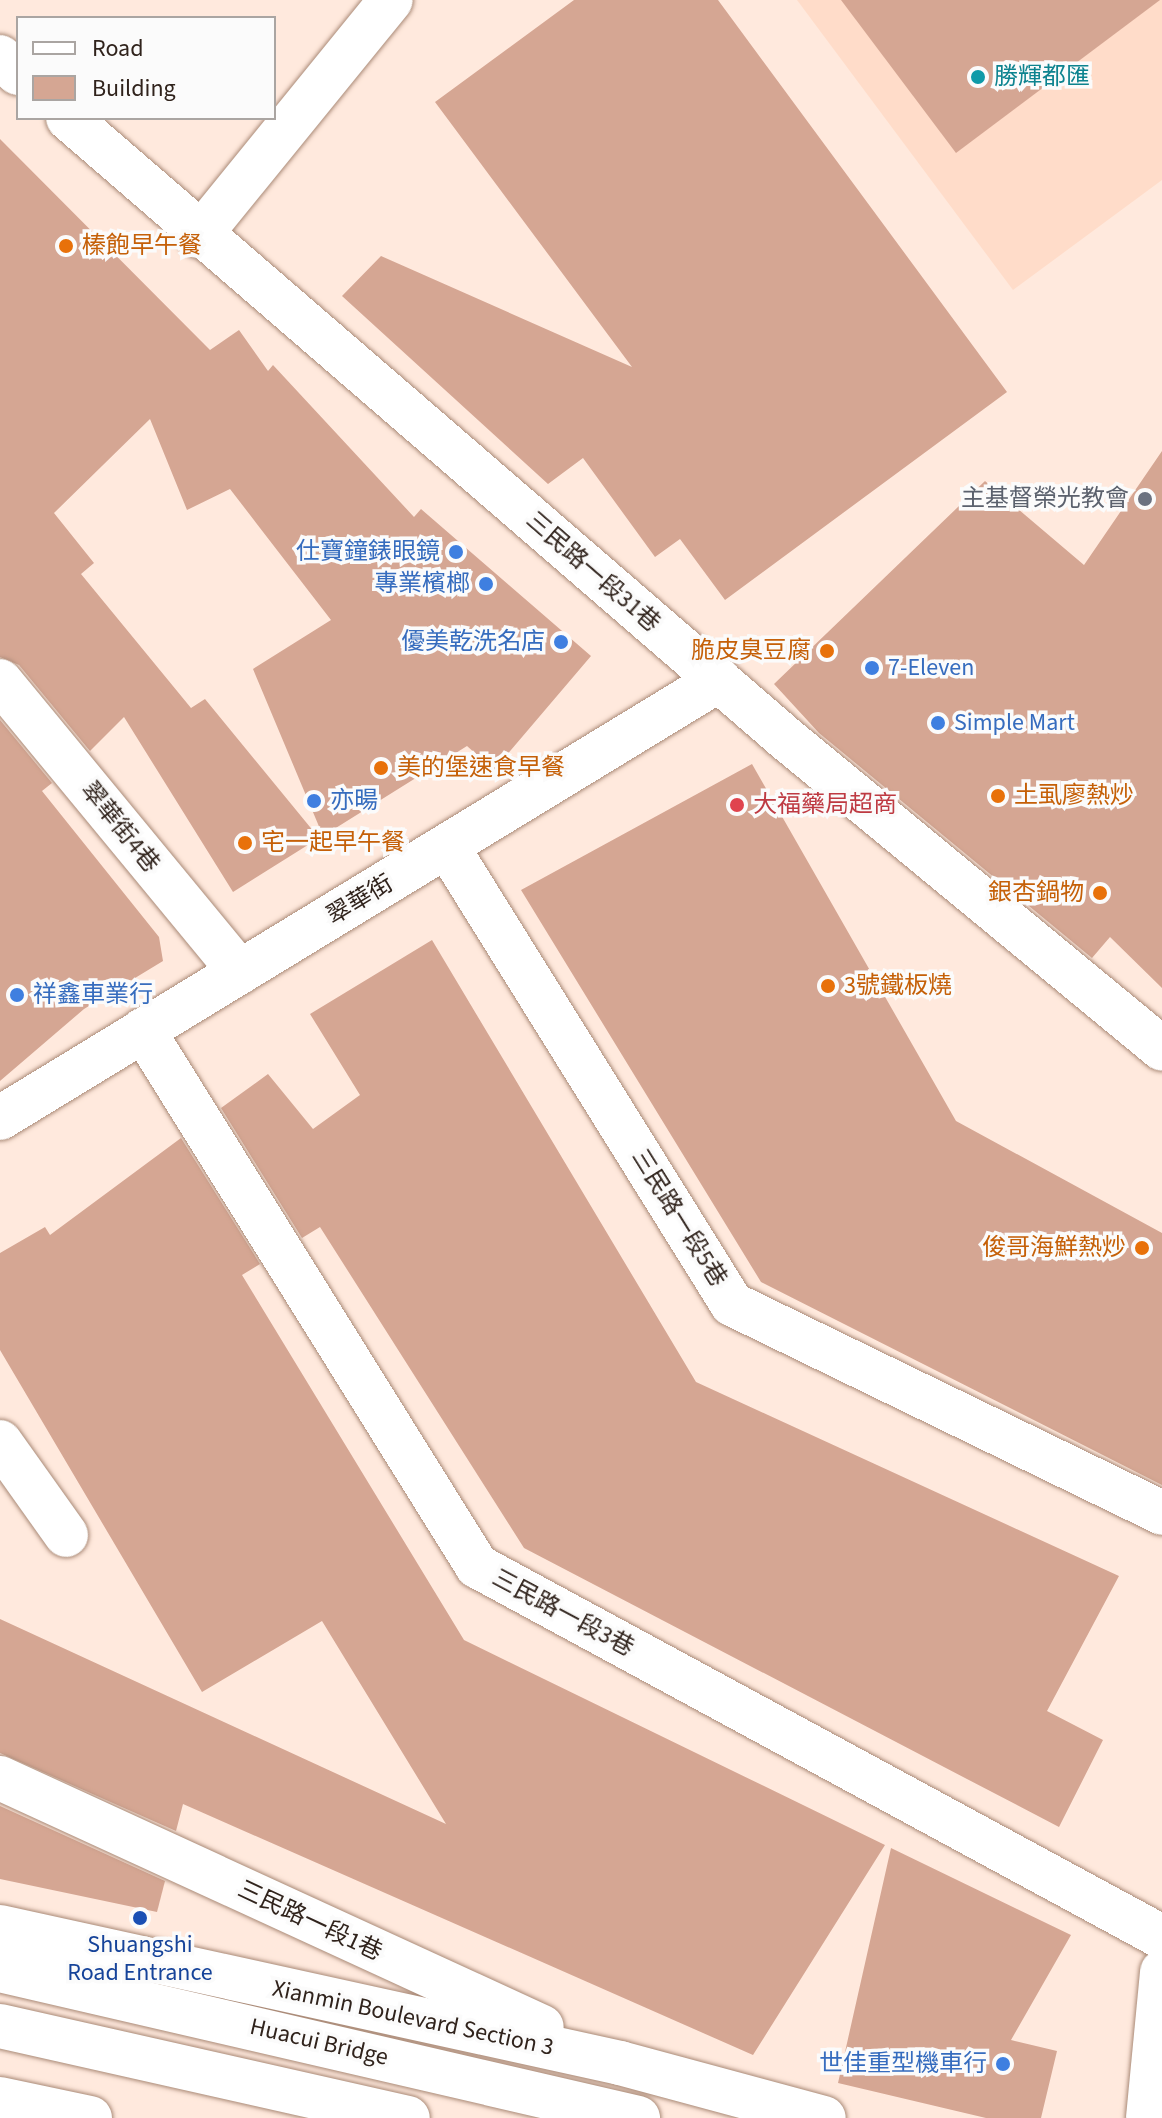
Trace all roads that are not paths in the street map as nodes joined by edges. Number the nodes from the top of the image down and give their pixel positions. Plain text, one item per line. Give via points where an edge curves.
1 (375, 5) edge
2 (0, 57) edge
3 (16, 71) edge
4 (70, 120) edge
5 (199, 236) junction
6 (719, 680) junction
7 (0, 681) edge
8 (448, 848) junction
9 (240, 972) junction
10 (143, 1030) junction
11 (1162, 1049) edge
12 (0, 1118) edge
13 (0, 1442) edge
14 (1162, 1513) edge
15 (66, 1535) dead end
16 (0, 1778) edge
17 (0, 1927) edge
18 (1162, 1937) edge
19 (0, 1970) edge
20 (1162, 1972) edge
21 (0, 2026) edge
22 (620, 2063) junction
23 (0, 2099) edge
24 (90, 2118) edge
25 (408, 2118) edge
26 (638, 2118) edge
27 (824, 2118) edge
28 (1148, 2118) edge

1 - 5 main road
2 - 3 main road
4 - 5 main road, 三民路一段31巷
5 - 6 main road, 三民路一段31巷
6 - 8 main road, 翠華街
6 - 11 main road, 三民路一段31巷
7 - 9 main road, 翠華街4巷
8 - 9 main road, 翠華街
8 - 14 main road, 三民路一段5巷 via 732,1304
9 - 10 main road, 翠華街
10 - 12 main road, 翠華街
10 - 18 main road, 三民路一段3巷 via 477,1566
13 - 15 main road
16 - 22 main road, 三民路一段1巷
17 - 22 main road, Xianmin Boulevard Section 3
19 - 26 main road, Huacui Bridge
20 - 28 main road
21 - 25 main road
22 - 27 main road, Xianmin Boulevard Section 3
23 - 24 main road

